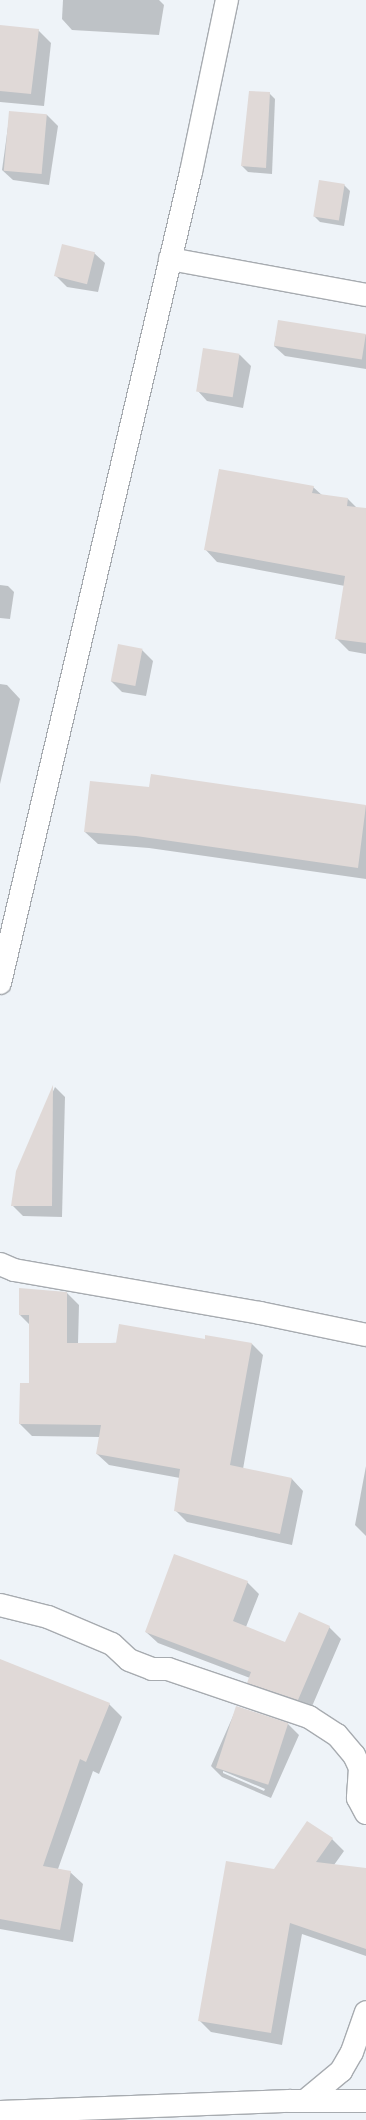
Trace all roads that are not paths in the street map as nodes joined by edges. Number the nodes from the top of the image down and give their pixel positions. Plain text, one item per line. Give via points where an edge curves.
1 (227, 0) edge
2 (170, 259) junction
3 (366, 295) edge
4 (0, 983) edge
5 (0, 1264) edge
6 (366, 1335) edge
7 (0, 1605) edge
8 (366, 1813) edge
9 (366, 2012) edge
10 (305, 2101) junction
11 (366, 2101) edge
12 (0, 2112) edge
13 (254, 2112) edge

1 - 2 street
2 - 3 street
2 - 4 street
5 - 6 street via 14,1270 260,1313
7 - 8 street via 48,1617 112,1644 129,1660 152,1669 168,1669 309,1717 337,1735 354,1756 360,1768 358,1798
9 - 10 street via 352,2052 341,2071
10 - 11 street
10 - 13 street
12 - 13 street

